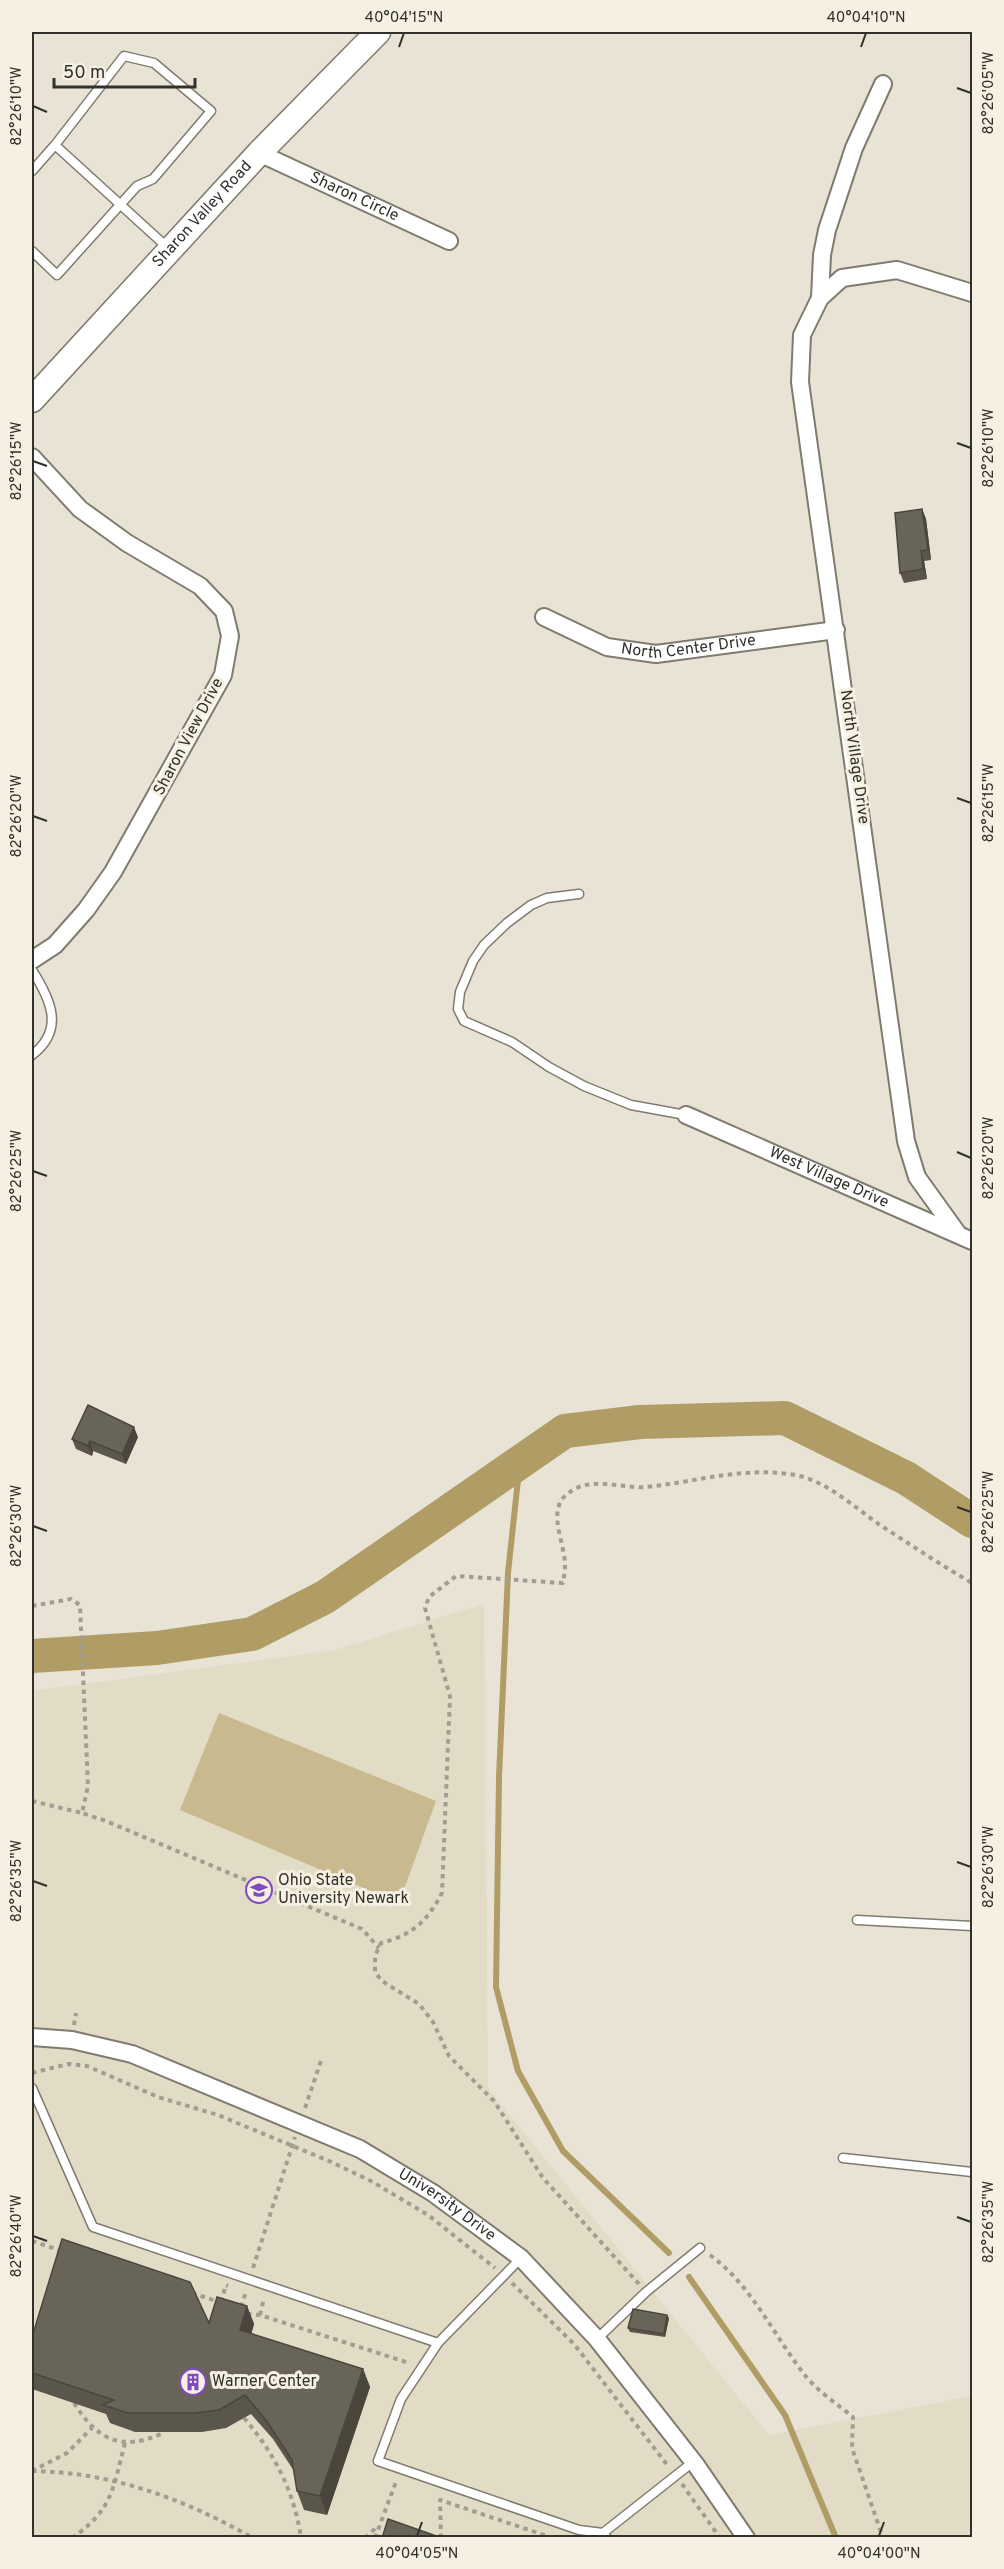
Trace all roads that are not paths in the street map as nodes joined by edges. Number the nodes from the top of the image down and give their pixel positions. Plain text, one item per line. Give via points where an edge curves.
1 (378, 32) edge
2 (883, 84) dead end
3 (54, 145) junction
4 (259, 153) junction
5 (32, 171) edge
6 (121, 204) junction
7 (449, 242) dead end
8 (170, 250) junction
9 (32, 251) edge
10 (972, 293) edge
11 (820, 298) junction
12 (32, 400) edge
13 (32, 457) edge
14 (544, 617) dead end
15 (836, 630) junction
16 (579, 894) dead end
17 (32, 960) edge
18 (32, 970) edge
19 (32, 1055) edge
20 (686, 1114) joint
21 (965, 1238) edge
22 (857, 1920) dead end
23 (972, 1926) edge
24 (32, 2037) edge
25 (32, 2088) edge
26 (843, 2158) dead end
27 (972, 2172) edge
28 (700, 2248) road end
29 (520, 2258) junction
30 (597, 2339) junction
31 (438, 2343) junction
32 (693, 2462) junction
33 (605, 2535) edge
34 (746, 2538) edge

1 - 4 street, Sharon Valley Road
2 - 11 street via 854,148 826,230
3 - 5 lane
3 - 6 lane
3 - 6 lane via 124,56 154,63 211,111 153,179 136,186
4 - 7 street, Sharon Circle
4 - 8 street, Sharon Valley Road
6 - 8 lane
6 - 9 lane via 57,275
8 - 12 street, Sharon Valley Road
10 - 11 street, North Village Drive via 897,270 842,278
11 - 15 street, North Village Drive via 802,335 800,382
13 - 17 street, Sharon View Drive via 80,509 127,543 200,586 224,612 230,636 223,675 113,872 55,945
14 - 15 street, North Center Drive via 607,647 656,654
15 - 21 street, North Village Drive via 906,1141 917,1177
16 - 20 lane via 547,898 507,923 473,962 460,992 458,1009 464,1021 512,1042 584,1086 631,1105
18 - 19 lane via 53,1015 47,1041
20 - 21 street, West Village Drive
22 - 23 lane
24 - 29 street, University Drive via 72,2040 132,2054 360,2149 424,2188
25 - 31 lane via 93,2227
26 - 27 lane
28 - 30 lane
29 - 30 street, University Drive
29 - 31 lane
30 - 32 street, University Drive
31 - 33 lane via 400,2399 378,2461 579,2530
32 - 33 lane
32 - 34 street, University Drive

